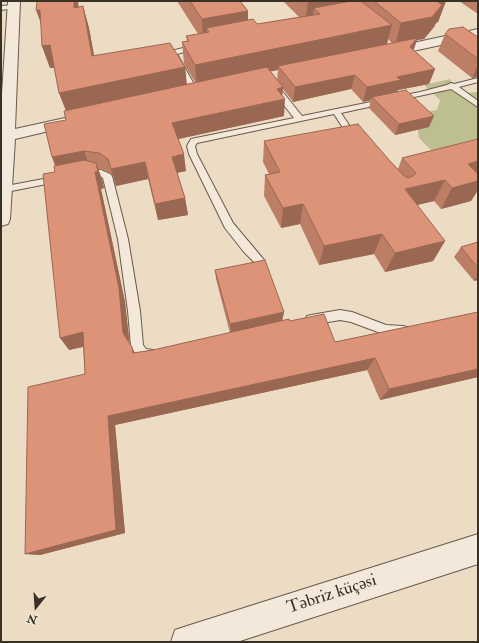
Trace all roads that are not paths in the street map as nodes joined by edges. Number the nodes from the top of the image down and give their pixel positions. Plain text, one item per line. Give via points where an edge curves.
1 (9, 5) edge
2 (477, 34) edge
3 (208, 45) edge
4 (373, 56) edge
5 (274, 79) edge
6 (478, 80) edge
7 (451, 85) junction
8 (210, 90) edge
9 (195, 93) junction
10 (180, 97) edge
11 (478, 104) edge
12 (336, 111) junction
13 (90, 117) edge
14 (300, 118) junction
15 (4, 137) edge
16 (362, 149) edge
17 (3, 190) junction
18 (1, 219) edge
19 (259, 260) edge
20 (300, 323) edge
21 (411, 330) edge
22 (165, 353) edge
23 (478, 549) edge
24 (187, 642) edge

1 - 15 street
2 - 4 street via 393,48
3 - 9 lane via 173,53
5 - 14 lane
6 - 7 lane
7 - 11 lane
7 - 12 lane
8 - 9 street
9 - 10 street
12 - 14 lane
12 - 16 lane
13 - 15 street
14 - 19 lane via 194,141 191,146 192,154 229,225
15 - 17 street
17 - 18 street
17 - 22 lane via 90,172 107,176 123,240 134,312 136,346 142,354
20 - 21 lane via 340,315 386,330
23 - 24 street, Təbriz küçəsi

